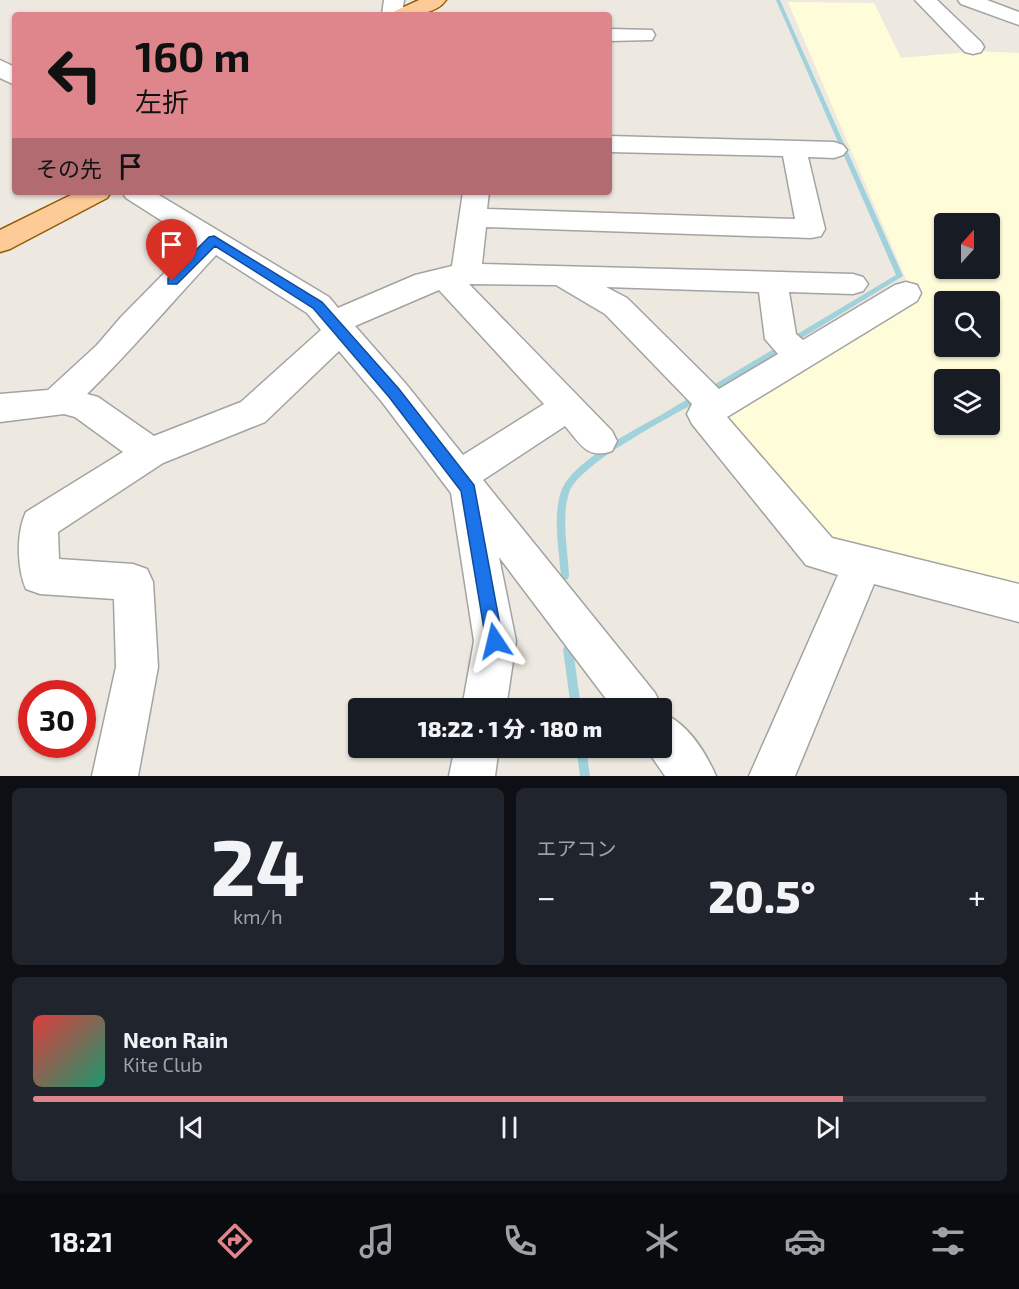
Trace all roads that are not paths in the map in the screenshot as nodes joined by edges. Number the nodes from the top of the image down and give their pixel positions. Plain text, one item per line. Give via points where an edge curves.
1 (436, 0) edge
2 (926, 0) edge
3 (968, 0) edge
4 (409, 12) edge
5 (1019, 19) edge
6 (612, 35) edge
7 (644, 35) dead end
8 (973, 47) dead end
9 (612, 144) edge
10 (794, 148) junction
11 (834, 150) dead end
12 (92, 195) edge
13 (140, 195) edge
14 (475, 205) edge
15 (214, 240) junction
16 (0, 242) edge
17 (561, 275) junction
18 (456, 276) junction
19 (772, 282) junction
20 (853, 284) dead end
21 (906, 293) dead end
22 (336, 327) junction
23 (801, 356) junction
24 (60, 399) junction
25 (567, 407) junction
26 (716, 407) junction
27 (0, 408) edge
28 (600, 441) dead end
29 (151, 453) junction
30 (463, 483) junction
31 (863, 563) junction
32 (1019, 603) edge
33 (486, 698) edge
34 (632, 698) edge
35 (672, 748) edge
36 (475, 758) edge
37 (115, 776) edge
38 (472, 776) edge
39 (693, 776) edge
40 (772, 776) edge

1 - 4 main road
2 - 8 street
3 - 5 street
6 - 7 street
9 - 10 street
10 - 11 street
10 - 14 street via 811,229
12 - 16 main road
13 - 15 street
14 - 18 street
15 - 22 street via 318,305
15 - 24 street via 108,354
17 - 18 street
17 - 19 street
17 - 26 street via 616,306
18 - 22 street via 425,282
18 - 25 street
19 - 20 street
19 - 23 street via 782,339
21 - 23 street
22 - 29 street via 252,412
22 - 30 street via 394,393
23 - 26 street
24 - 27 street via 56,403
24 - 29 street via 86,407
25 - 28 street
25 - 30 street
26 - 31 street via 704,414 820,553
29 - 37 street via 39,524 40,576 133,582 137,667
30 - 33 street via 495,641
30 - 34 street
31 - 32 street
31 - 40 street
35 - 39 street
36 - 38 street

